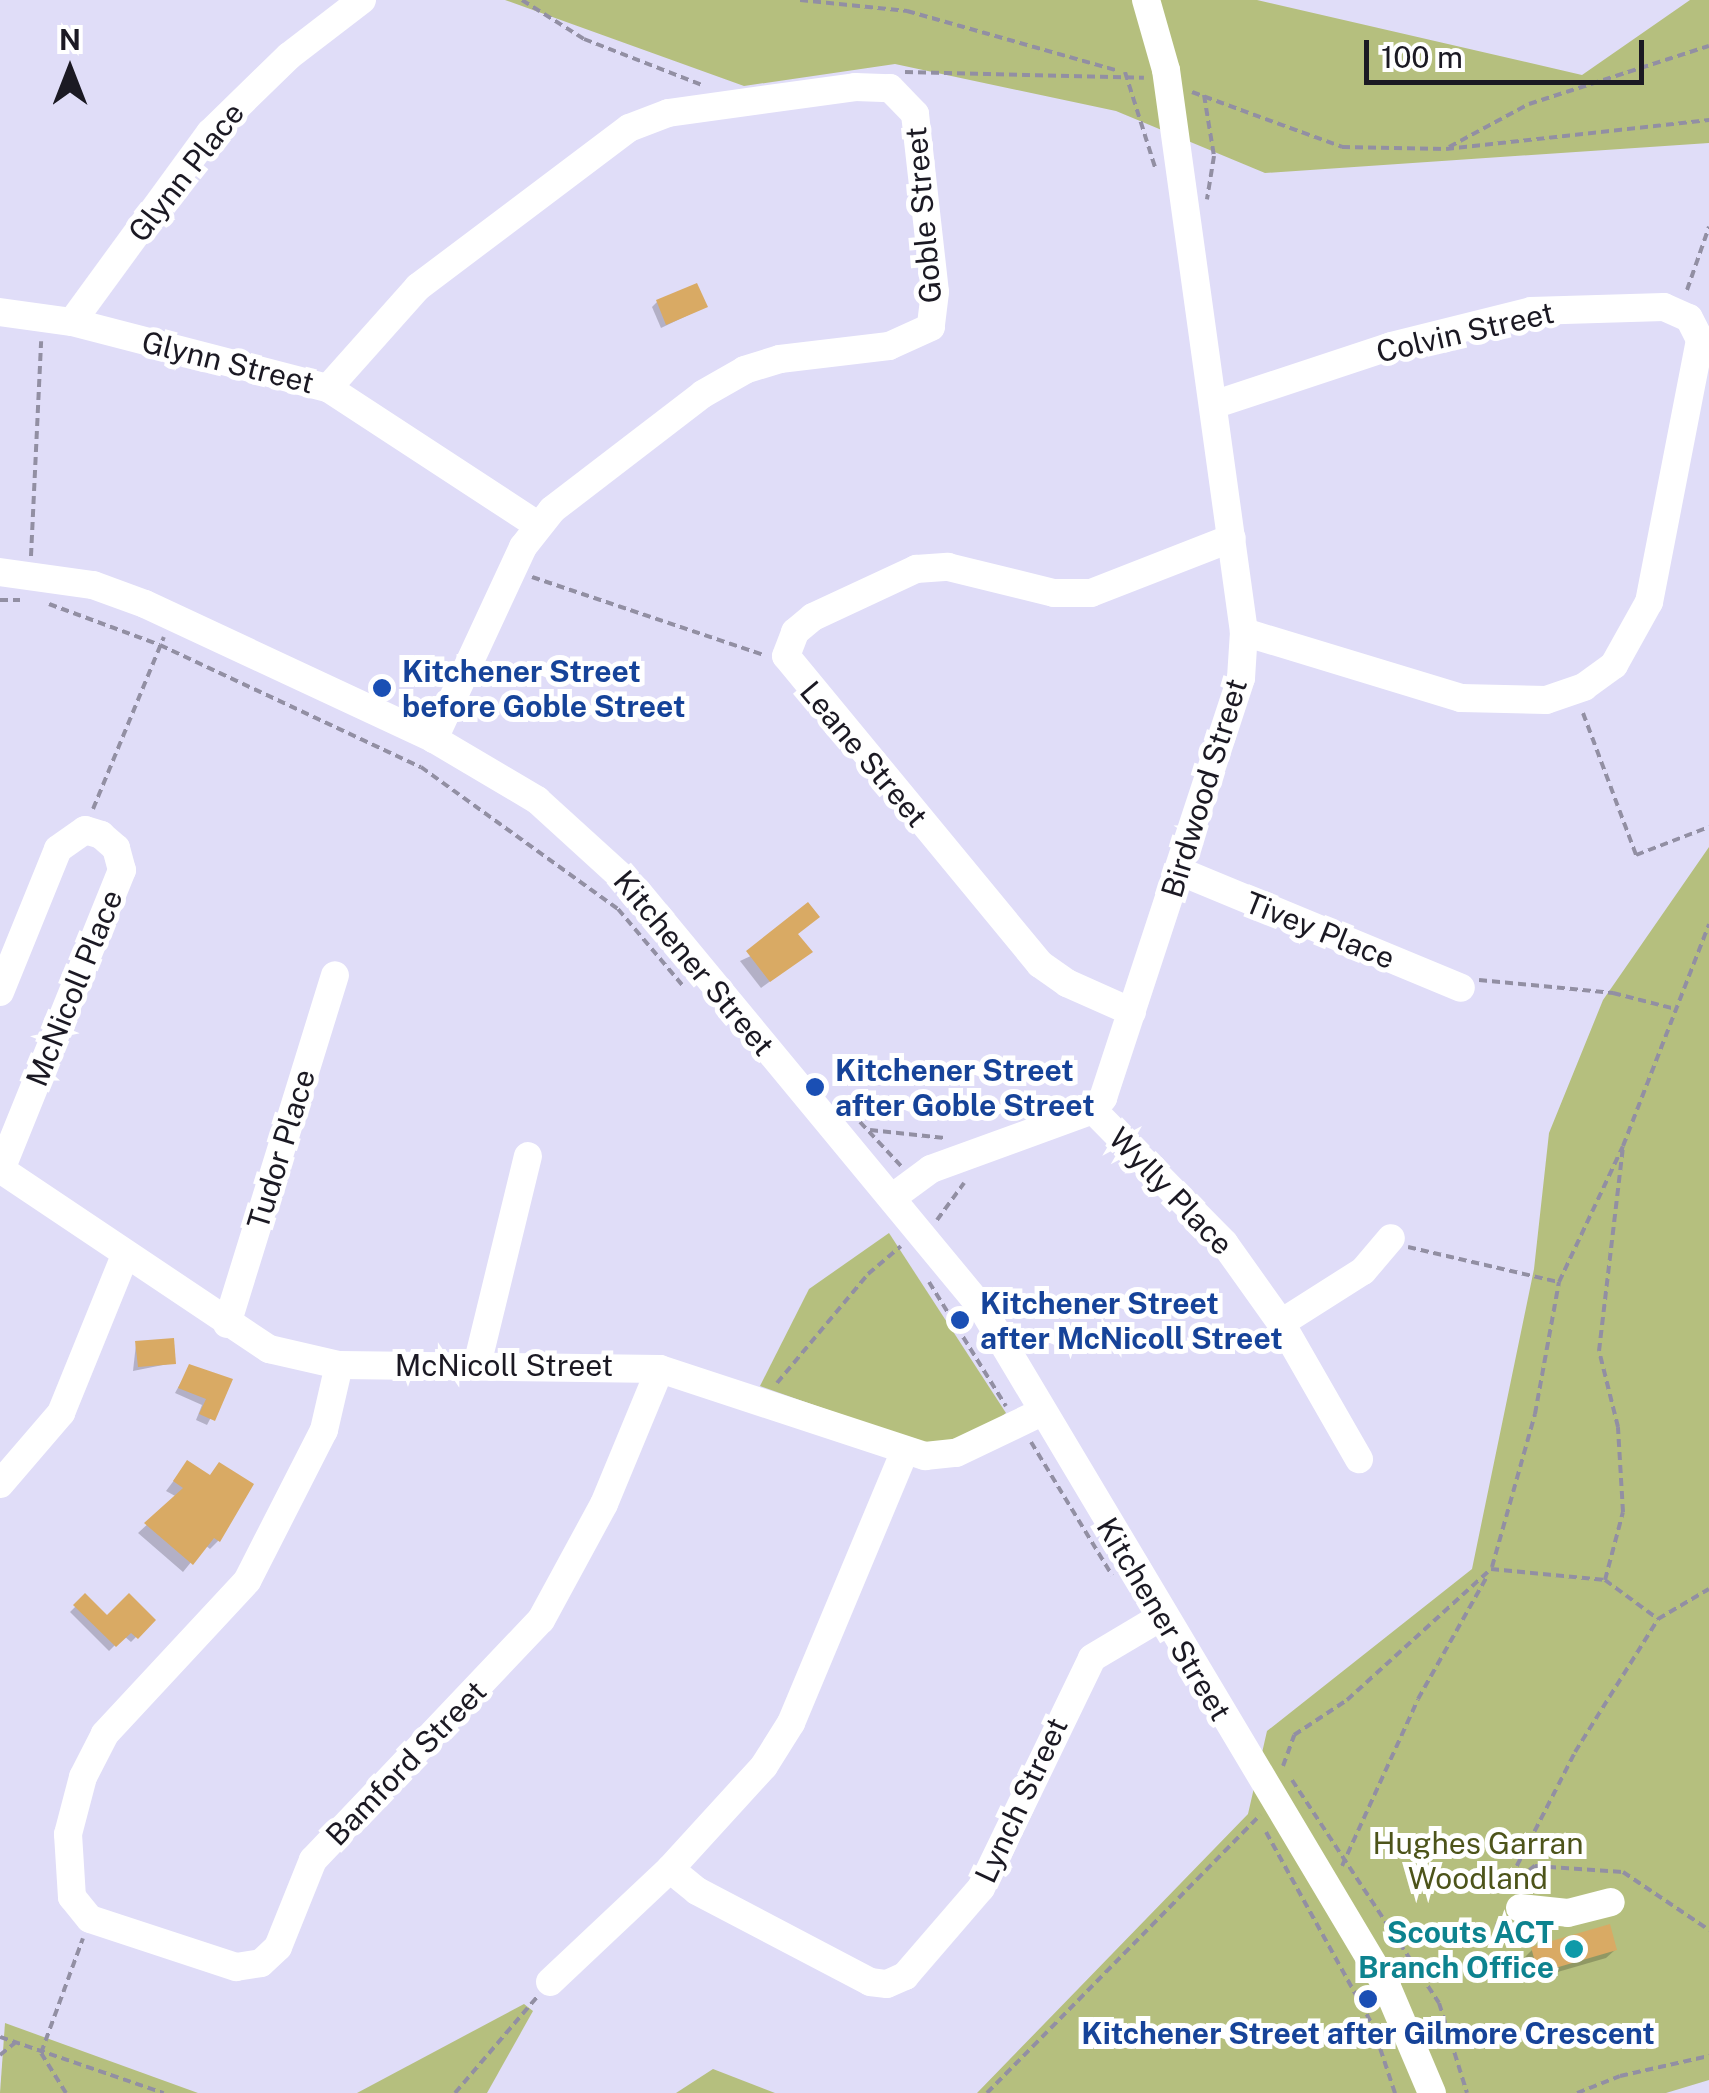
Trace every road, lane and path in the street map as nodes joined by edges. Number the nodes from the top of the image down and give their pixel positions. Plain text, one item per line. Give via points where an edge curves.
1 (362, 0) edge
2 (522, 0) edge
3 (800, 0) edge
4 (1146, 0) edge
5 (1709, 46) edge
6 (896, 72) dead end
7 (1127, 72) junction
8 (705, 86) dead end
9 (1171, 86) junction
10 (1204, 95) junction
11 (1709, 120) edge
12 (1446, 148) junction
13 (1157, 175) dead end
14 (1187, 220) junction
15 (1709, 227) edge
16 (0, 312) edge
17 (1678, 314) junction
18 (72, 322) junction
19 (42, 327) dead end
20 (328, 388) junction
21 (1213, 406) junction
22 (536, 526) junction
23 (1232, 538) junction
24 (47, 559) dead end
25 (513, 570) junction
26 (0, 572) edge
27 (38, 600) dead end
28 (172, 616) junction
29 (1244, 632) junction
30 (160, 645) junction
31 (790, 663) junction
32 (1575, 690) junction
33 (434, 740) junction
34 (1709, 826) edge
35 (85, 830) junction
36 (1180, 872) junction
37 (1709, 924) edge
38 (335, 974) dead end
39 (1461, 988) joint
40 (0, 992) edge
41 (692, 996) dead end
42 (1672, 1008) junction
43 (1132, 1012) junction
44 (1093, 1110) junction
45 (855, 1118) dead end
46 (870, 1130) junction
47 (962, 1137) dead end
48 (1623, 1146) junction
49 (528, 1156) dead end
50 (0, 1169) edge
51 (903, 1189) junction
52 (891, 1231) dead end
53 (948, 1234) dead end
54 (1390, 1238) joint
55 (904, 1245) junction
56 (124, 1255) junction
57 (912, 1256) dead end
58 (922, 1271) dead end
59 (1558, 1282) junction
60 (227, 1324) junction
61 (1281, 1324) junction
62 (340, 1365) junction
63 (477, 1366) junction
64 (660, 1368) junction
65 (767, 1400) junction
66 (1008, 1409) dead end
67 (1034, 1426) junction
68 (904, 1453) junction
69 (1359, 1459) dead end
70 (0, 1484) edge
71 (1492, 1569) junction
72 (1605, 1580) junction
73 (1709, 1589) edge
74 (1122, 1591) dead end
75 (1161, 1616) junction
76 (1658, 1619) junction
77 (1283, 1765) junction
78 (1260, 1798) junction
79 (1258, 1819) junction
80 (670, 1869) junction
81 (1336, 1875) junction
82 (1611, 1902) dead end
83 (1508, 1908) junction
84 (90, 1919) junction
85 (1496, 1930) dead end
86 (550, 1982) joint
87 (0, 2038) edge
88 (15, 2043) junction
89 (41, 2053) junction
90 (0, 2055) edge
91 (1709, 2056) edge
92 (66, 2093) edge
93 (164, 2093) edge
94 (455, 2093) edge
95 (987, 2093) edge
96 (1395, 2093) edge
97 (1432, 2093) edge
98 (1467, 2093) edge
99 (1577, 2093) edge

1 - 18 street, Glynn Place via 289,56 210,133
2 - 8 path via 584,38
3 - 7 path via 906,11
4 - 9 street, Birdwood Street
5 - 12 path via 1530,104
6 - 7 path
7 - 9 path
7 - 13 path
9 - 10 path
9 - 14 street, Birdwood Street
10 - 12 path via 1310,141
10 - 14 path via 1214,156 1202,218
11 - 12 path
14 - 21 street, Birdwood Street
15 - 17 path
16 - 18 street, Glynn Street
17 - 21 street, Colvin Street via 1606,305 1531,312 1390,346
17 - 32 street via 1689,318 1700,340 1649,602 1614,665
18 - 20 street, Glynn Street
19 - 24 path via 31,556
20 - 22 street, Glynn Street
20 - 22 street, Goble Street via 418,288 629,128 668,113 855,87 881,86 902,95 914,114 935,292 931,327 889,346 745,370 703,394
21 - 23 street, Birdwood Street
22 - 25 street, Goble Street
23 - 29 street, Birdwood Street
23 - 31 street, Leane Street via 1091,593 1054,593 948,567 916,569 813,617 795,632
25 - 31 path
25 - 33 street, Goble Street
26 - 28 street, Kitchener Street via 93,584
27 - 30 path
28 - 30 path
28 - 33 street, Kitchener Street
29 - 32 street via 1461,698 1546,700
29 - 36 street, Birdwood Street via 1232,710
30 - 35 path
30 - 41 path via 421,767 618,909
31 - 43 street, Leane Street via 1040,964
32 - 34 path via 1636,855
33 - 51 street, Kitchener Street via 536,800 589,842
35 - 40 street via 58,849
35 - 50 street, McNicoll Place via 116,848 122,870
36 - 39 street, Tivey Place
36 - 43 street, Birdwood Street
37 - 42 path
38 - 60 street, Tudor Place
39 - 42 path via 1482,979 1612,993
42 - 48 path
43 - 44 street, Birdwood Street
44 - 51 street
44 - 61 street, Wylly Place via 1224,1243
45 - 46 path
46 - 47 path
46 - 51 path
48 - 59 path
48 - 72 path via 1598,1351 1618,1427 1623,1512
49 - 63 street
50 - 56 street, McNicoll Street
51 - 53 path
51 - 67 street, Kitchener Street via 982,1308
52 - 55 path
54 - 59 path via 1418,1252
54 - 61 street via 1363,1272
55 - 57 path
55 - 65 path via 868,1274
56 - 60 street, McNicoll Street
56 - 70 street via 61,1413
58 - 66 path
59 - 71 path via 1535,1414
60 - 62 street, McNicoll Street via 269,1349
61 - 69 street, Wylly Place
62 - 63 street, McNicoll Street
62 - 84 street via 324,1430 247,1581 105,1734 83,1777 68,1834 68,1869 72,1897
63 - 64 street, McNicoll Street
64 - 65 street, McNicoll Street
64 - 84 street, Bamford Street via 604,1504 541,1620 313,1860 278,1947 260,1962 236,1967
65 - 68 street, McNicoll Street
67 - 68 street, McNicoll Street via 956,1453
67 - 74 path
67 - 75 street, Kitchener Street
68 - 80 street via 791,1723 764,1766
71 - 72 path
71 - 77 path via 1347,1700 1294,1734
71 - 81 path via 1418,1699
72 - 76 path
73 - 76 path
75 - 78 street, Kitchener Street
75 - 80 street, Lynch Street via 1092,1658 982,1888 904,1976 870,1982 696,1891
76 - 83 path via 1574,1752
77 - 78 path
77 - 81 path
78 - 79 path
78 - 79 path
78 - 81 street, Kitchener Street
79 - 95 path
79 - 96 path via 1372,2024
80 - 86 street
81 - 97 street, Kitchener Street
81 - 98 path via 1439,2003
82 - 83 street via 1568,1913
83 - 85 path
84 - 89 path
86 - 94 path
87 - 88 path
88 - 89 path
88 - 90 path
89 - 92 path
89 - 93 path
91 - 99 path

